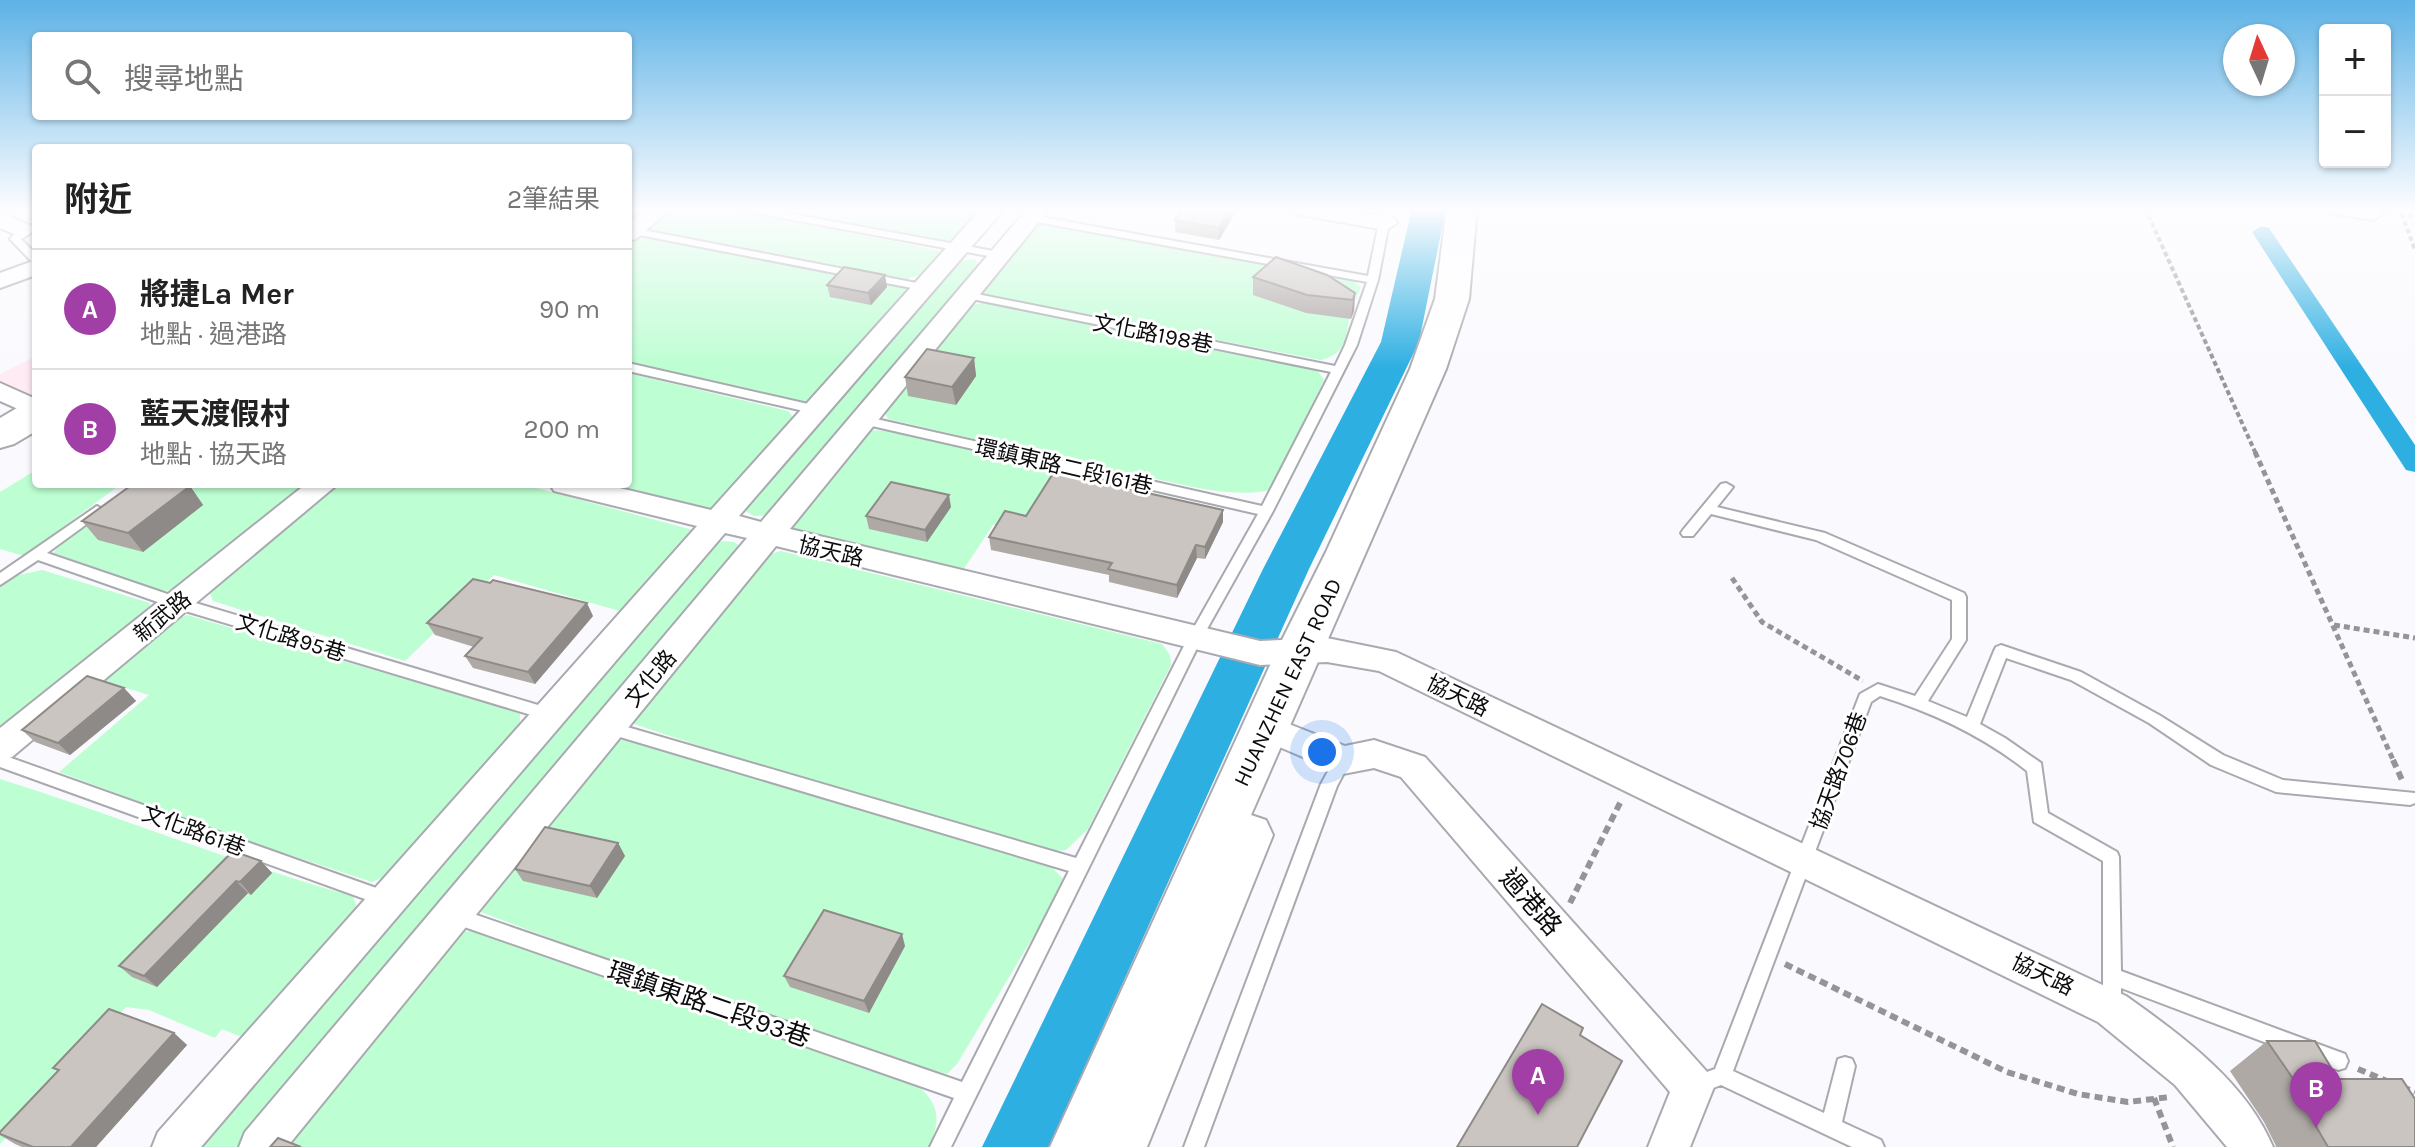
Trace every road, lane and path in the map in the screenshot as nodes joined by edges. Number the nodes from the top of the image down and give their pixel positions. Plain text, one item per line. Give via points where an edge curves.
1 (787, 262) edge
2 (946, 262) edge
3 (994, 262) edge
4 (1280, 262) edge
5 (1377, 262) edge
6 (1456, 262) edge
7 (1476, 262) edge
8 (2169, 262) edge
9 (32, 269) edge
10 (1373, 280) junction
11 (0, 281) edge
12 (922, 287) junction
13 (967, 295) junction
14 (632, 368) edge
15 (1339, 370) junction
16 (0, 391) edge
17 (32, 409) edge
18 (817, 410) junction
19 (32, 414) edge
20 (863, 420) junction
21 (32, 432) edge
22 (0, 435) edge
23 (0, 450) edge
24 (1726, 487) dead end
25 (319, 488) edge
26 (580, 488) edge
27 (109, 502) edge
28 (1708, 509) junction
29 (1266, 511) junction
30 (718, 523) junction
31 (1688, 533) dead end
32 (768, 536) junction
33 (36, 554) junction
34 (1732, 578) dead end
35 (0, 580) edge
36 (177, 603) junction
37 (2333, 625) junction
38 (2415, 638) edge
39 (1205, 641) junction
40 (1295, 652) junction
41 (1878, 690) junction
42 (1919, 703) junction
43 (548, 714) junction
44 (1971, 727) junction
45 (609, 728) junction
46 (1289, 737) junction
47 (0, 747) edge
48 (0, 760) edge
49 (1343, 760) junction
50 (1632, 779) junction
51 (2410, 798) joint
52 (1806, 859) junction
53 (1081, 867) junction
54 (387, 900) junction
55 (1568, 908) dead end
56 (451, 915) junction
57 (1766, 955) junction
58 (2112, 992) junction
59 (2338, 1061) joint
60 (1845, 1066) dead end
61 (1708, 1081) junction
62 (2213, 1092) junction
63 (2415, 1092) edge
64 (967, 1093) junction
65 (2154, 1098) junction
66 (1831, 1126) junction
67 (173, 1147) edge
68 (260, 1147) edge
69 (940, 1147) edge
70 (1080, 1147) edge
71 (1117, 1147) edge
72 (1194, 1147) edge
73 (1669, 1147) edge
74 (1874, 1147) edge
75 (2173, 1147) edge
76 (2252, 1147) edge

1 - 12 lane
2 - 12 street
3 - 13 street, 文化路
4 - 10 lane
5 - 10 lane
6 - 40 street, HUANZHEN EAST ROAD via 1452,299 1428,369 1347,552
7 - 40 street, HUANZHEN EAST ROAD via 1447,374 1412,463
8 - 37 path
9 - 11 street
10 - 15 lane
12 - 18 street
13 - 15 lane, 文化路198巷
13 - 20 street, 文化路
14 - 18 lane
15 - 29 lane
16 - 17 street
18 - 30 street
19 - 22 main road
20 - 29 lane, 環鎮東路二段161巷
20 - 32 street, 文化路
21 - 23 main road
24 - 28 lane
25 - 36 street, 新武路
26 - 30 street, 協天路
27 - 33 lane
28 - 31 lane
28 - 42 lane via 1820,536 1959,597 1959,640
29 - 39 lane
30 - 32 street, 協天路
30 - 43 street
32 - 39 street, 協天路
32 - 45 street, 文化路
33 - 35 lane
33 - 36 lane, 文化路95巷
34 - 41 path via 1762,622
36 - 43 lane, 文化路95巷
36 - 47 street, 新武路
37 - 38 path
37 - 51 path
39 - 40 street, 協天路
39 - 53 lane
40 - 46 street, HUANZHEN EAST ROAD
40 - 50 street, 協天路 via 1385,660
40 - 70 street, HUANZHEN EAST ROAD
41 - 42 lane
41 - 52 lane, 協天路706巷 via 1865,698
42 - 44 lane
43 - 54 street
44 - 51 lane via 2001,651 2076,676 2217,760 2282,787
44 - 58 lane via 2035,768 2040,817 2111,857
45 - 53 lane
45 - 56 street, 文化路
46 - 49 street, 過港路
46 - 71 street, HUANZHEN EAST ROAD
48 - 54 lane, 文化路61巷
49 - 61 street, 過港路 via 1374,754 1413,767
49 - 72 lane via 1329,784
50 - 52 street, 協天路
50 - 55 path
52 - 57 lane, 協天路706巷
52 - 58 street, 協天路
53 - 64 lane
54 - 67 street
56 - 64 lane, 環鎮東路二段93巷
56 - 68 street, 文化路
57 - 61 lane, 協天路706巷
57 - 65 path via 2007,1072 2078,1094 2128,1102
58 - 59 lane
58 - 62 street, 協天路
59 - 63 path
60 - 66 lane
61 - 66 lane
61 - 73 street
62 - 65 path
62 - 76 street, 協天路
64 - 69 lane
65 - 75 path
66 - 74 lane

